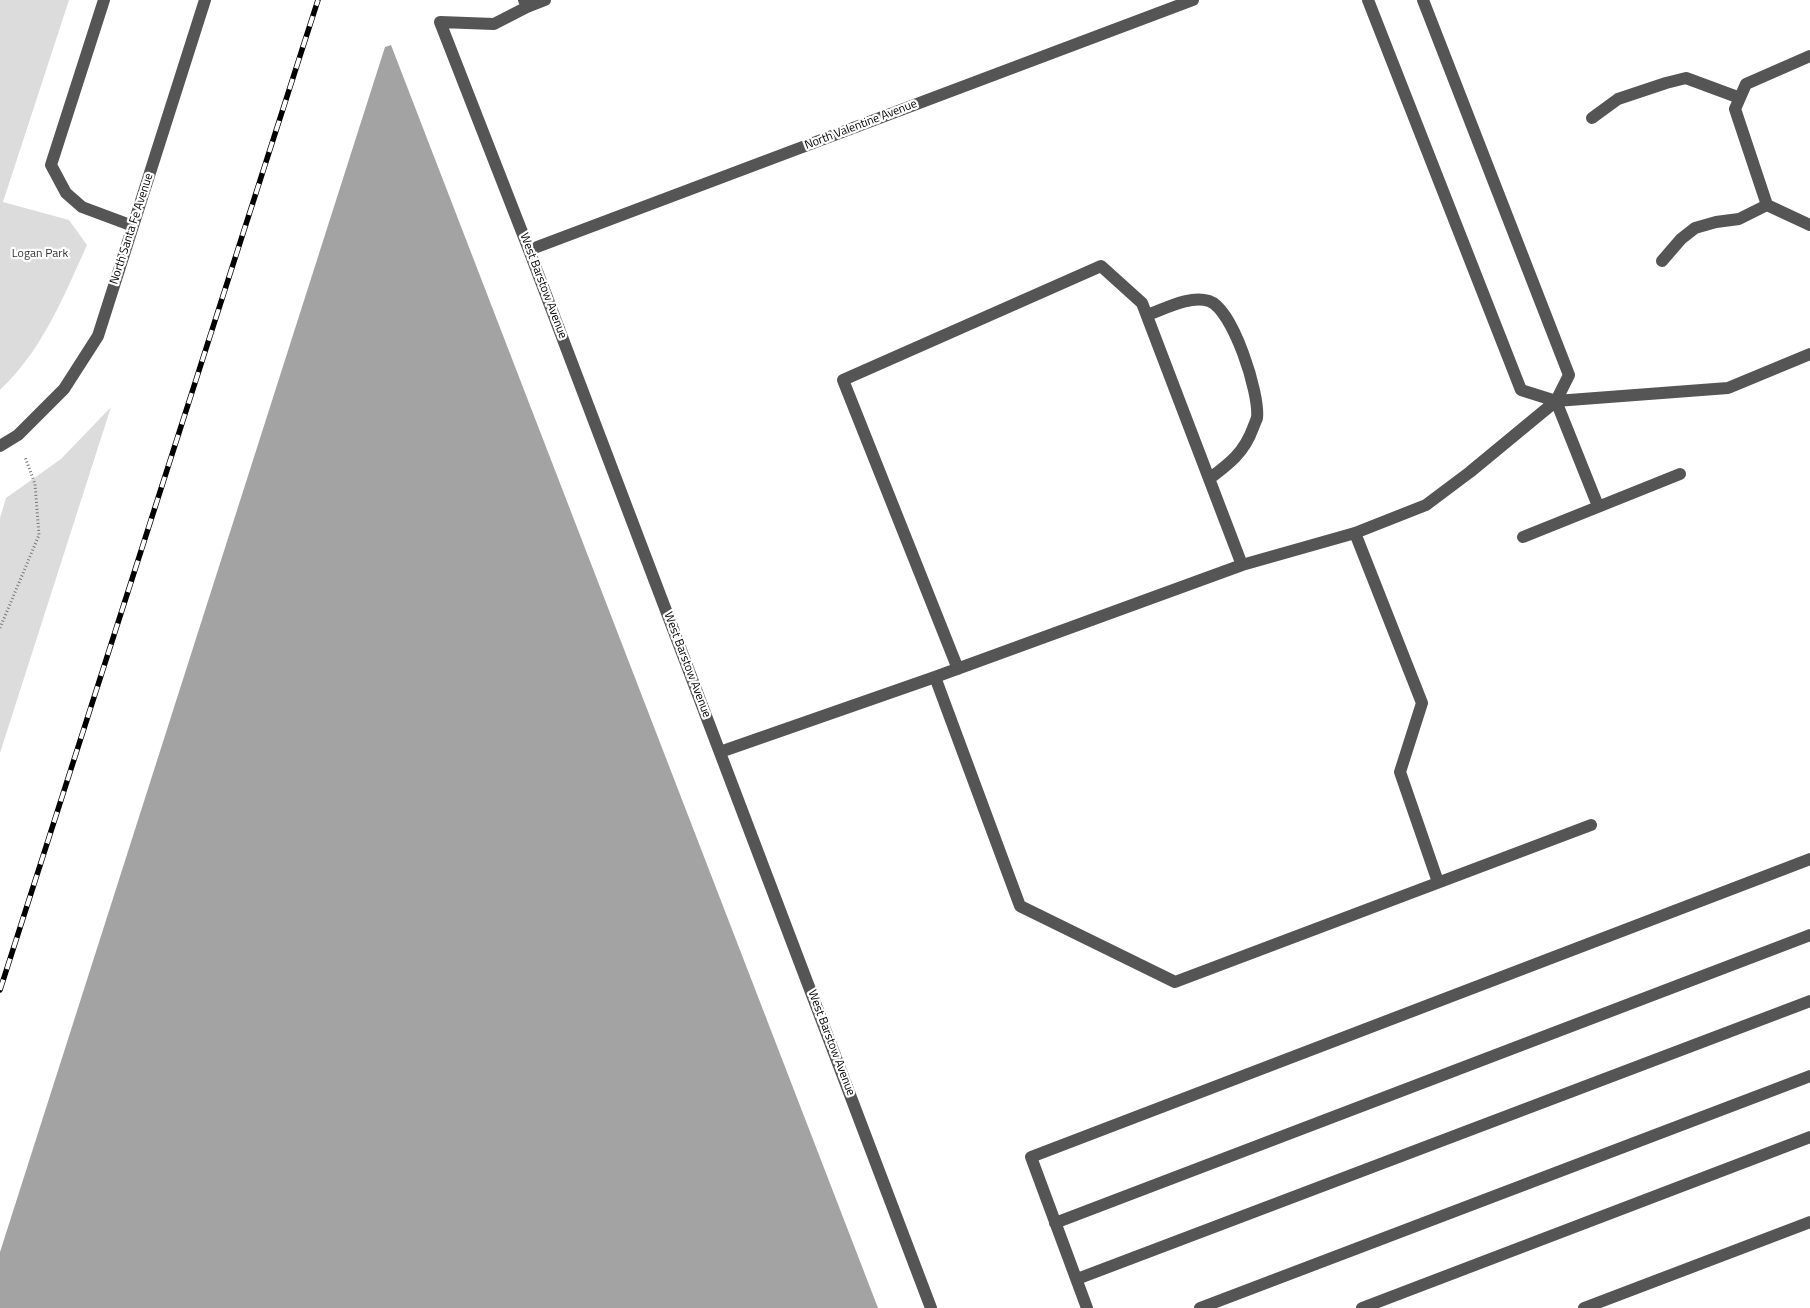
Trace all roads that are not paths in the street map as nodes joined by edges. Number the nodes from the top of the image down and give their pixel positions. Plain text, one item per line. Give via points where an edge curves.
1 (104, 0) edge
2 (205, 0) edge
3 (545, 0) edge
4 (1192, 0) edge
5 (1368, 0) edge
6 (1424, 0) edge
7 (526, 4) edge
8 (1810, 56) edge
9 (1740, 98) junction
10 (1592, 118) dead end
11 (1767, 205) junction
12 (1810, 225) edge
13 (133, 226) junction
14 (529, 250) junction
15 (1662, 260) dead end
16 (1146, 315) junction
17 (1810, 354) edge
18 (1556, 401) junction
19 (0, 446) edge
20 (1680, 474) dead end
21 (1209, 479) junction
22 (1598, 506) junction
23 (1355, 533) junction
24 (1523, 537) dead end
25 (1242, 565) junction
26 (958, 669) junction
27 (935, 677) junction
28 (720, 752) junction
29 (1591, 825) dead end
30 (1810, 859) edge
31 (1438, 882) junction
32 (1810, 935) edge
33 (1810, 1001) edge
34 (1810, 1076) edge
35 (1810, 1137) edge
36 (1810, 1222) edge
37 (1055, 1223) junction
38 (1077, 1279) junction
39 (932, 1308) edge
40 (1087, 1308) edge
41 (1200, 1308) edge
42 (1362, 1308) edge
43 (1584, 1308) edge

1 - 13 street via 51,165 66,193 82,207
2 - 13 street, North Santa Fe Avenue
3 - 7 street
4 - 14 street, North Valentine Avenue
5 - 18 street via 1521,390
6 - 18 street via 1569,375
7 - 14 street, West Barstow Avenue via 494,24 440,22
8 - 9 street via 1746,84
9 - 10 street via 1686,78 1618,99
9 - 11 street via 1735,109
11 - 12 street
11 - 15 street via 1739,219 1695,228
13 - 19 street, North Santa Fe Avenue via 98,336 64,389 18,435
14 - 28 street, West Barstow Avenue
16 - 21 street
16 - 21 street via 1192,300 1209,301 1221,308 1236,336 1253,382 1257,417 1248,442 1231,463
16 - 26 street via 1142,302 1101,266 843,380
17 - 18 street via 1728,388
18 - 22 street
18 - 23 street via 1426,505
20 - 22 street
21 - 25 street
22 - 24 street
23 - 25 street
23 - 31 street via 1422,703 1400,772
25 - 26 street
26 - 27 street
27 - 28 street
27 - 31 street via 1020,906 1175,982
28 - 39 street, West Barstow Avenue
29 - 31 street
30 - 37 street via 1031,1157
32 - 37 street
33 - 38 street
34 - 41 street
35 - 42 street
36 - 43 street
37 - 38 street
38 - 40 street

